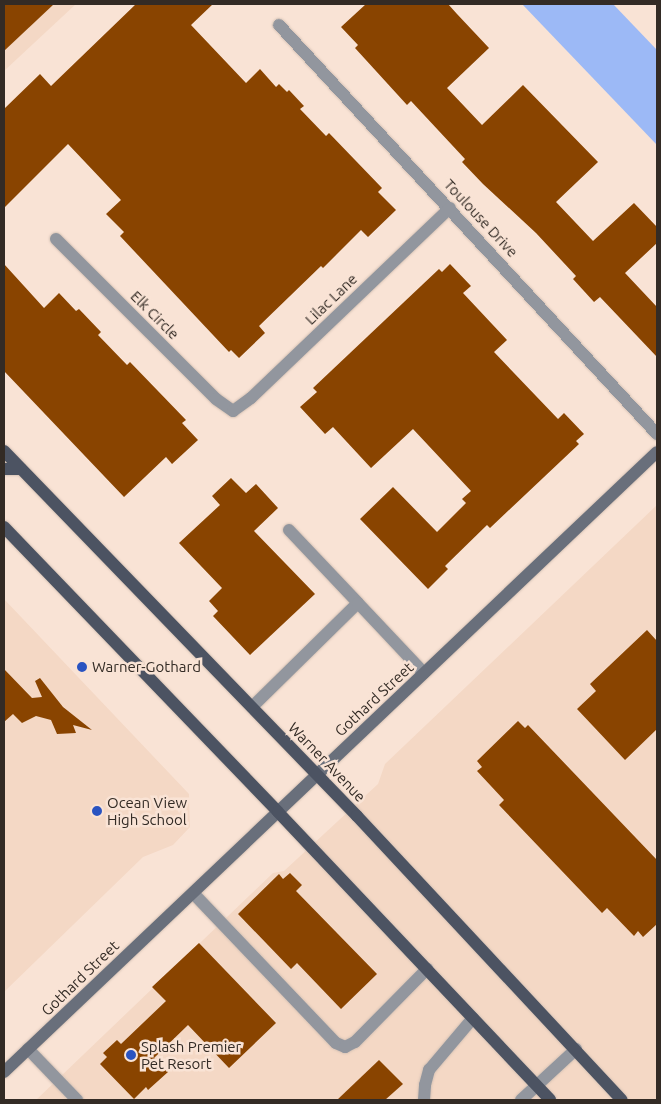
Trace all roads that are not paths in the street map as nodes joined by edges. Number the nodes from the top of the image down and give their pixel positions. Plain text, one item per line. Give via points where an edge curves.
1 (280, 25) dead end
2 (450, 208) junction
3 (56, 239) dead end
4 (233, 411) joint
5 (657, 434) edge
6 (4, 451) edge
7 (657, 452) edge
8 (4, 469) edge
9 (21, 469) junction
10 (4, 527) edge
11 (289, 530) dead end
12 (358, 603) junction
13 (424, 674) junction
14 (252, 707) junction
15 (318, 775) junction
16 (278, 812) junction
17 (193, 893) junction
18 (426, 969) junction
19 (473, 1018) junction
20 (28, 1049) junction
21 (576, 1049) junction
22 (4, 1072) edge
23 (537, 1086) junction
24 (77, 1100) edge
25 (424, 1100) edge
26 (521, 1100) edge
27 (550, 1100) edge
28 (622, 1100) edge

1 - 2 street, Toulouse Drive
2 - 4 street, Lilac Lane via 251,398
2 - 5 street, Toulouse Drive
3 - 4 street, Elk Circle via 216,399
6 - 9 main road, Warner Avenue
7 - 13 street, Gothard Street
8 - 9 main road
9 - 14 main road, Warner Avenue
10 - 16 main road
11 - 12 street
12 - 13 street
12 - 14 street
13 - 15 street, Gothard Street
14 - 15 main road, Warner Avenue
15 - 16 street, Gothard Street
15 - 21 main road, Warner Avenue
16 - 17 street, Gothard Street
16 - 18 main road
17 - 18 street via 336,1043 345,1047 355,1042
17 - 20 street, Gothard Street
18 - 19 main road
19 - 23 main road
19 - 25 street via 429,1070
20 - 22 street, Gothard Street
20 - 24 street
21 - 23 street
21 - 28 main road, Warner Avenue
23 - 26 street
23 - 27 main road

